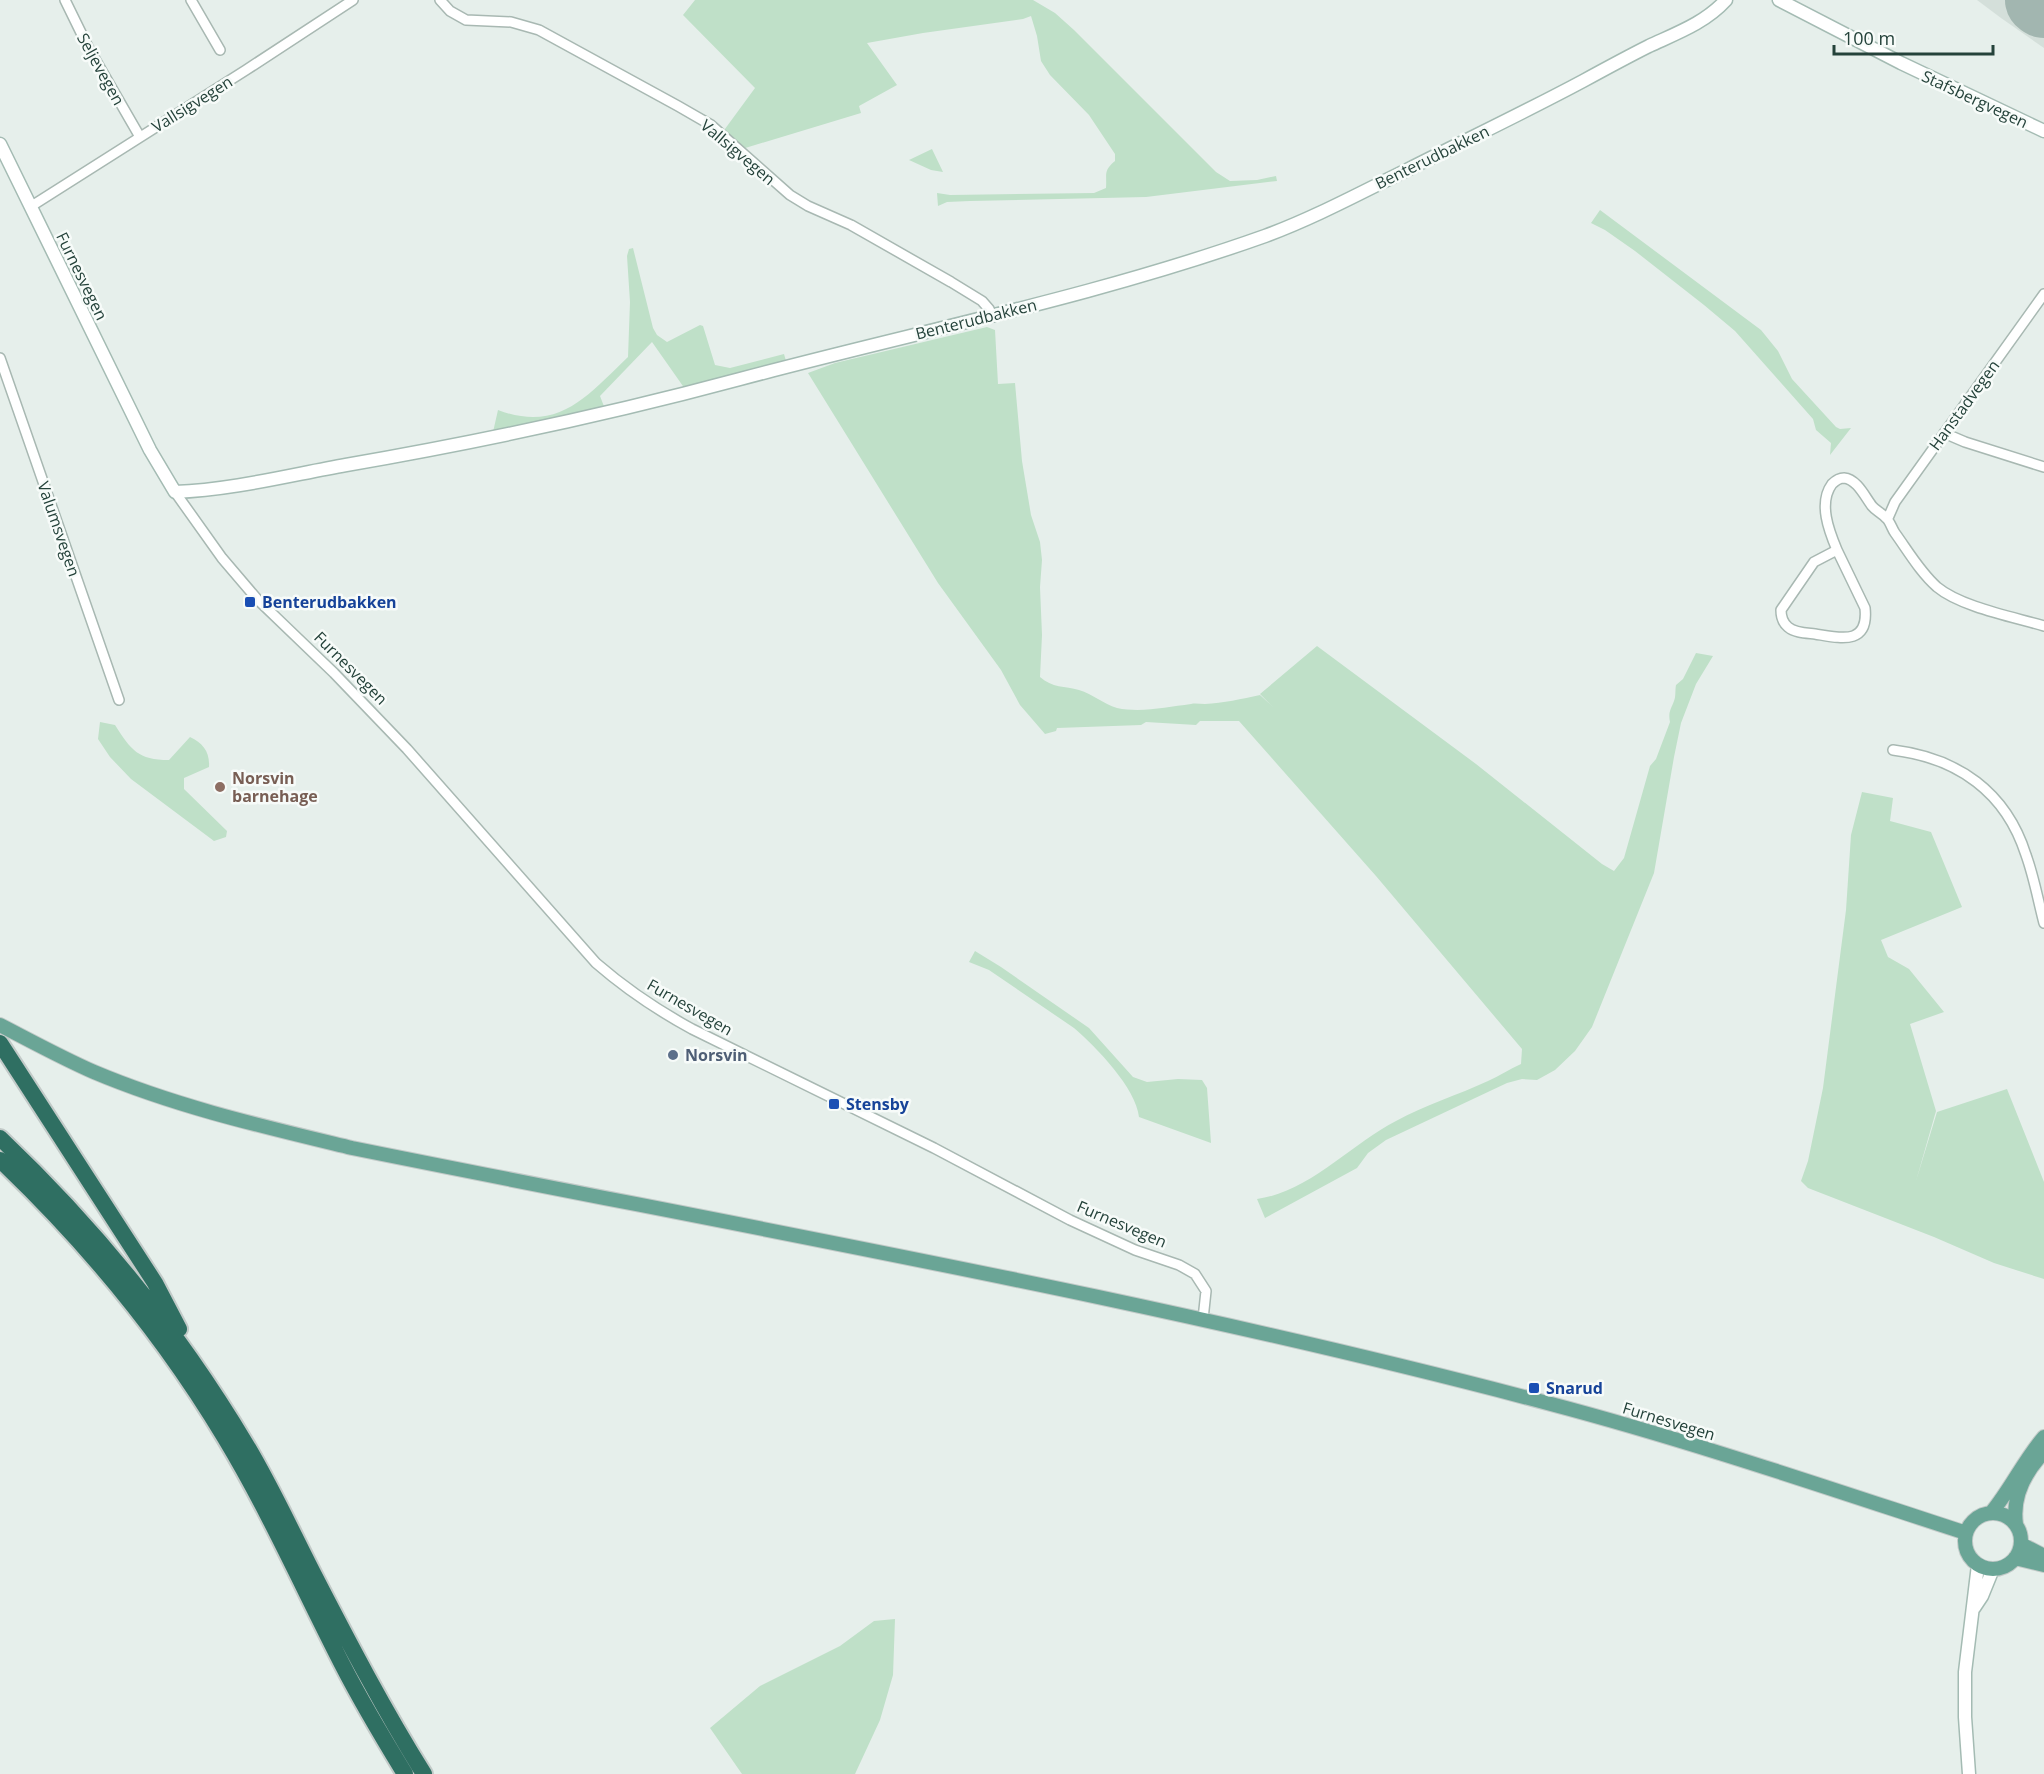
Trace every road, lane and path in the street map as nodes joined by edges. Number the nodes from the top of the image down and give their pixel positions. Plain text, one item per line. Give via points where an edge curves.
1 (65, 0) edge
2 (191, 0) edge
3 (353, 0) edge
4 (440, 0) edge
5 (1726, 0) edge
6 (1779, 0) edge
7 (220, 50) dead end
8 (2044, 131) edge
9 (140, 137) junction
10 (0, 144) edge
11 (30, 207) junction
12 (2044, 294) edge
13 (993, 317) junction
14 (0, 358) edge
15 (1944, 433) junction
16 (2044, 467) edge
17 (175, 492) junction
18 (1888, 518) junction
19 (1837, 550) junction
20 (2044, 626) edge
21 (119, 700) dead end
22 (1893, 750) dead end
23 (2044, 923) edge
24 (0, 1025) edge
25 (0, 1043) edge
26 (0, 1138) edge
27 (0, 1160) edge
28 (1203, 1319) junction
29 (200, 1373) junction
30 (2044, 1437) edge
31 (2044, 1452) edge
32 (1991, 1513) junction
33 (2016, 1524) junction
34 (1966, 1533) junction
35 (2021, 1544) junction
36 (2044, 1556) edge
37 (2015, 1558) junction
38 (1978, 1565) junction
39 (2044, 1565) edge
40 (1993, 1569) junction
41 (1974, 1608) junction
42 (405, 1774) edge
43 (424, 1774) edge
44 (1969, 1774) edge

1 - 9 street, Seljevegen
2 - 7 street
3 - 9 street, Vallsigvegen
4 - 13 street, Vallsigvegen via 466,20 511,22 539,30 678,106 711,125 799,201 951,282 982,301
5 - 13 main road, Benterudbakken via 1698,23 1297,224 1211,254
6 - 8 main road, Stafsbergvegen via 1891,59
9 - 11 street, Vallsigvegen
10 - 11 main road, Furnesvegen
11 - 17 main road, Furnesvegen via 134,420
12 - 15 street, Hanstadvegen
13 - 17 main road, Benterudbakken via 558,424 391,457
14 - 21 street, Valumsvegen
15 - 16 street
15 - 18 street, Hanstadvegen
17 - 28 street, Furnesvegen via 257,599 407,749 589,955 618,982 659,1011 702,1034 1070,1220 1195,1274 1206,1291
18 - 19 street via 1879,513 1856,484 1846,478 1838,480 1828,490 1825,507
18 - 20 street via 1919,567 1945,592
19 - 19 street via 1865,608 1861,631 1839,638 1790,629 1781,610 1814,562
22 - 23 street via 1913,752 1953,767 1992,795 2011,820 2026,854
24 - 28 main road via 95,1072 248,1123 352,1148
25 - 29 highway via 154,1283
26 - 29 highway via 129,1276
27 - 42 highway via 109,1276 225,1437 343,1665
28 - 34 main road, Furnesvegen via 1552,1404 1685,1442
29 - 43 highway via 252,1454 379,1700
30 - 32 main road
31 - 33 main road via 2019,1491 2014,1510
32 - 33 main road via 2005,1515
32 - 34 main road via 1973,1521
33 - 35 main road
34 - 38 main road via 1966,1551
35 - 36 main road
35 - 37 main road
37 - 39 main road
37 - 40 main road
38 - 40 main road
38 - 41 main road
40 - 41 main road
41 - 44 main road via 1965,1672

